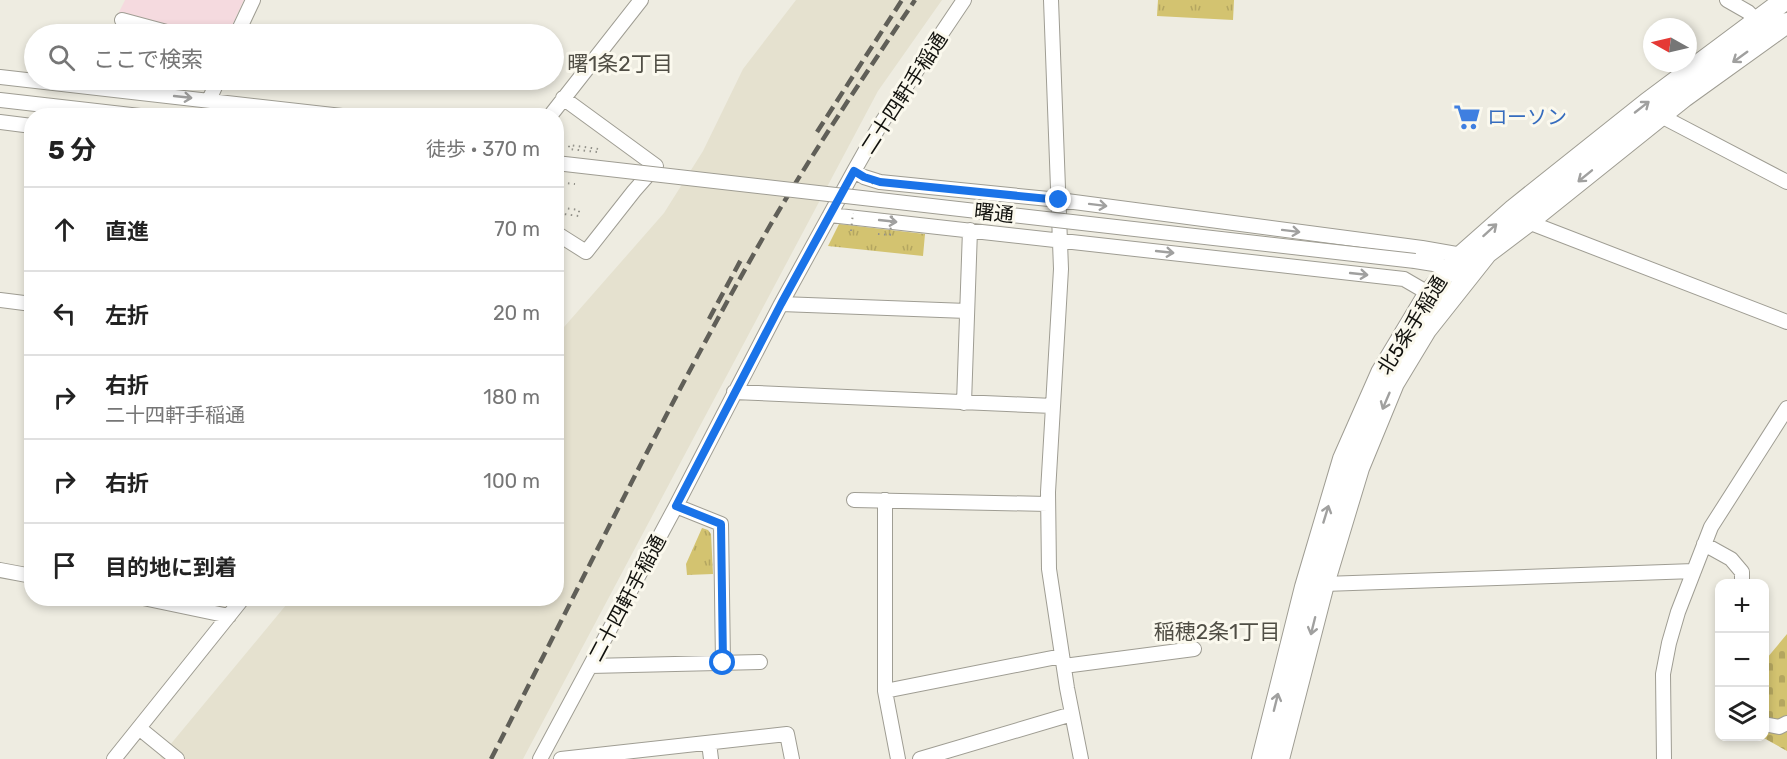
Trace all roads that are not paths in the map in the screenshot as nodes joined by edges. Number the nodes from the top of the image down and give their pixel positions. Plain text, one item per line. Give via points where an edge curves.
1 (253, 0) edge
2 (641, 0) edge
3 (964, 0) edge
4 (1051, 0) edge
5 (1726, 0) edge
6 (1785, 0) edge
7 (1760, 18) junction
8 (122, 20) dead end
9 (137, 24) edge
10 (242, 24) edge
11 (1786, 26) edge
12 (0, 77) edge
13 (24, 80) edge
14 (118, 90) edge
15 (214, 90) edge
16 (563, 98) junction
17 (0, 100) edge
18 (209, 100) junction
19 (70, 108) edge
20 (276, 108) edge
21 (556, 108) edge
22 (1661, 116) junction
23 (0, 122) edge
24 (24, 125) edge
25 (564, 164) edge
26 (854, 171) junction
27 (1787, 182) edge
28 (1059, 200) junction
29 (830, 215) junction
30 (1528, 222) junction
31 (970, 230) junction
32 (564, 238) edge
33 (1059, 240) junction
34 (1469, 261) junction
35 (1455, 276) junction
36 (1437, 299) junction
37 (0, 300) edge
38 (24, 303) edge
39 (781, 304) junction
40 (967, 311) junction
41 (1787, 322) edge
42 (734, 392) junction
43 (964, 403) junction
44 (1053, 406) junction
45 (1787, 408) edge
46 (854, 500) dead end
47 (885, 501) junction
48 (1048, 504) junction
49 (676, 506) junction
50 (1704, 544) junction
51 (0, 570) edge
52 (1694, 571) junction
53 (24, 574) edge
54 (1742, 579) edge
55 (1324, 584) junction
56 (181, 606) edge
57 (237, 606) edge
58 (229, 616) junction
59 (1194, 649) dead end
60 (1063, 661) junction
61 (760, 662) dead end
62 (723, 663) junction
63 (590, 666) junction
64 (885, 691) junction
65 (1072, 714) junction
66 (1787, 723) edge
67 (1769, 725) edge
68 (139, 728) junction
69 (709, 742) junction
70 (542, 756) edge
71 (622, 756) edge
72 (114, 759) edge
73 (177, 759) edge
74 (559, 759) edge
75 (711, 759) edge
76 (792, 759) edge
77 (898, 759) edge
78 (920, 759) edge
79 (1081, 759) edge
80 (1262, 759) edge
81 (1279, 759) edge
82 (1664, 759) edge

1 - 10 street
2 - 16 street
3 - 26 street, 二十四軒手稲通 via 880,125
4 - 28 street
5 - 7 street
6 - 7 highway, 北5条手稲通
7 - 11 street
34 -> 7 highway, 北5条手稲通 via 1514,209
8 - 9 street
11 -> 22 highway, 北5条手稲通
12 -> 13 street
14 -> 18 street
15 - 18 street
16 - 21 street
16 - 32 street via 656,166 586,252
17 - 19 street
18 - 20 street
22 - 27 street
22 -> 30 highway, 北5条手稲通
23 - 24 street
25 - 35 street, 曙通, bridge via 1415,261 1440,265
26 - 28 street via 880,182
26 - 29 street, 二十四軒手稲通
28 - 33 street
28 -> 34 street via 1422,248
29 -> 31 street
29 - 39 street, 二十四軒手稲通
30 - 34 highway, 北5条手稲通 via 1487,253
30 - 41 street
31 - 33 street
31 - 40 street
33 -> 36 street via 1404,279
33 - 44 street via 1061,269
34 - 35 highway, 北5条手稲通
35 - 36 highway, 北5条手稲通
36 -> 55 highway, 北5条手稲通 via 1426,330 1394,383 1359,468
80 -> 36 highway, 北5条手稲通 via 1305,587 1343,459 1381,372
37 - 38 street
39 - 40 street
39 - 42 street, 二十四軒手稲通
40 - 43 street
42 - 43 street
42 - 49 street, 二十四軒手稲通
43 - 44 street
44 - 48 street
45 - 50 street
46 - 47 street
47 - 48 street
47 - 64 street
48 - 60 street via 1049,569
49 - 62 street via 721,524
49 - 63 street, 二十四軒手稲通
50 - 52 street
50 - 54 street via 1731,560 1742,572
51 - 53 street
52 - 55 street
52 - 82 street via 1675,622 1663,674
55 -> 81 highway, 北5条手稲通
56 - 58 street
57 - 58 street
58 - 68 street
59 - 60 street
60 - 64 street
60 - 65 street
61 - 62 street
62 - 63 street
63 - 70 street, 二十四軒手稲通
64 - 77 street
65 - 78 street
65 - 79 street
66 - 67 street via 1779,727
68 - 72 street
68 - 73 street
69 - 71 street
69 - 75 street
69 - 76 street via 787,734
70 - 74 street
71 - 74 street

